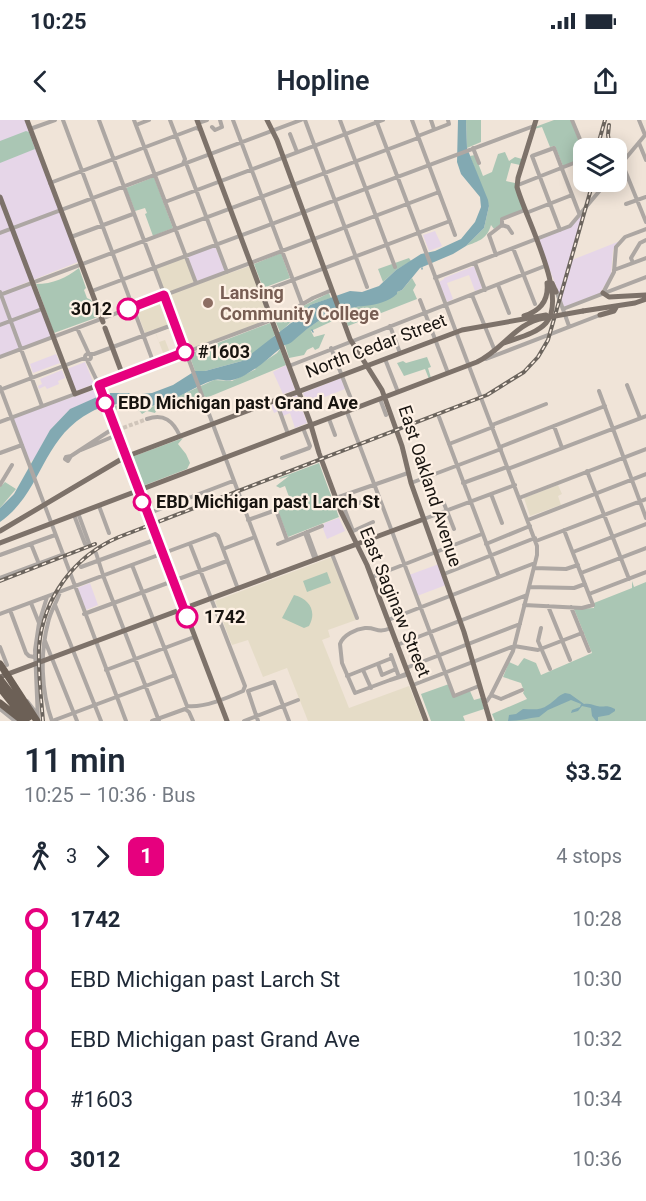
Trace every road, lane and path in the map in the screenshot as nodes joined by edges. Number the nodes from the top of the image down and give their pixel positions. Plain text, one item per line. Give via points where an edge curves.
1 (27, 120) edge
2 (55, 120) edge
3 (63, 120) edge
4 (99, 120) edge
5 (149, 120) edge
6 (170, 120) edge
7 (207, 120) edge
8 (220, 120) edge
9 (233, 120) edge
10 (267, 120) edge
11 (285, 120) edge
12 (303, 120) edge
13 (340, 120) edge
14 (383, 120) edge
15 (412, 120) edge
16 (431, 120) edge
17 (572, 120) edge
18 (639, 120) edge
19 (377, 121) edge
20 (135, 122) edge
21 (449, 122) edge
22 (533, 123) edge
23 (198, 125) edge
24 (287, 125) junction
25 (212, 127) dead end
26 (30, 129) junction
27 (434, 129) junction
28 (521, 130) junction
29 (273, 131) junction
30 (290, 134) dead end
31 (345, 134) junction
32 (646, 134) edge
33 (176, 136) junction
34 (418, 137) junction
35 (530, 138) junction
36 (580, 138) edge
37 (241, 142) junction
38 (639, 143) junction
39 (314, 146) junction
40 (145, 148) junction
41 (472, 148) junction
42 (387, 149) junction
43 (297, 152) junction
44 (210, 154) junction
45 (627, 157) edge
46 (283, 158) junction
47 (113, 160) junction
48 (646, 160) edge
49 (356, 161) junction
50 (185, 162) junction
51 (479, 163) dead end
52 (573, 164) edge
53 (429, 165) junction
54 (562, 168) junction
55 (251, 169) junction
56 (82, 171) junction
57 (324, 173) junction
58 (155, 175) junction
59 (627, 175) edge
60 (397, 177) junction
61 (539, 177) junction
62 (220, 181) junction
63 (51, 183) junction
64 (293, 185) junction
65 (517, 185) junction
66 (123, 187) junction
67 (366, 188) junction
68 (196, 190) junction
69 (439, 192) junction
70 (599, 192) edge
71 (573, 195) junction
72 (0, 196) edge
73 (261, 196) junction
74 (646, 197) edge
75 (92, 198) junction
76 (334, 200) junction
77 (638, 200) junction
78 (165, 202) junction
79 (407, 204) junction
80 (550, 204) junction
81 (626, 204) dead end
82 (230, 208) junction
83 (61, 210) junction
84 (303, 212) junction
85 (526, 212) junction
86 (133, 214) junction
87 (580, 214) junction
88 (376, 216) junction
89 (207, 217) junction
90 (450, 221) junction
91 (502, 222) junction
92 (646, 222) edge
93 (272, 224) junction
94 (102, 225) junction
95 (345, 228) junction
96 (12, 229) junction
97 (175, 229) junction
98 (646, 229) edge
99 (560, 230) junction
100 (0, 233) edge
101 (418, 233) junction
102 (512, 233) dead end
103 (240, 235) junction
104 (455, 235) dead end
105 (71, 237) junction
106 (313, 240) junction
107 (537, 240) junction
108 (646, 240) edge
109 (144, 241) junction
110 (217, 244) junction
111 (387, 245) junction
112 (513, 248) junction
113 (282, 251) junction
114 (112, 253) junction
115 (496, 255) junction
116 (185, 256) junction
117 (355, 256) junction
118 (543, 258) junction
119 (646, 258) edge
120 (250, 263) junction
121 (475, 263) junction
122 (633, 263) junction
123 (81, 264) junction
124 (395, 267) dead end
125 (154, 268) junction
126 (324, 268) junction
127 (544, 268) junction
128 (614, 270) junction
129 (227, 272) junction
130 (524, 275) junction
131 (646, 277) edge
132 (435, 278) junction
133 (548, 278) junction
134 (122, 280) junction
135 (292, 280) junction
136 (32, 282) junction
137 (196, 284) junction
138 (498, 285) junction
139 (366, 287) dead end
140 (485, 290) junction
141 (91, 291) junction
142 (261, 292) junction
143 (333, 292) junction
144 (556, 292) junction
145 (0, 293) edge
146 (603, 294) junction
147 (164, 295) junction
148 (472, 295) junction
149 (644, 298) edge
150 (420, 300) dead end
151 (302, 304) junction
152 (535, 304) dead end
153 (445, 305) junction
154 (617, 306) junction
155 (133, 307) junction
156 (42, 309) junction
157 (563, 309) junction
158 (582, 310) junction
159 (424, 313) junction
160 (509, 313) dead end
161 (600, 315) joint
162 (545, 316) junction
163 (272, 319) junction
164 (11, 321) junction
165 (506, 321) junction
166 (103, 323) junction
167 (175, 324) junction
168 (483, 325) junction
169 (0, 326) edge
170 (390, 326) junction
171 (569, 326) junction
172 (77, 328) junction
173 (456, 332) junction
174 (144, 336) junction
175 (53, 338) junction
176 (435, 340) junction
177 (351, 341) junction
178 (502, 344) junction
179 (112, 348) junction
180 (332, 348) junction
181 (21, 349) junction
182 (494, 351) junction
183 (185, 352) junction
184 (400, 353) junction
185 (501, 353) junction
186 (0, 357) edge
187 (88, 357) junction
188 (385, 358) junction
189 (477, 362) junction
190 (154, 364) junction
191 (368, 365) junction
192 (469, 365) junction
193 (63, 366) junction
194 (289, 366) junction
195 (448, 373) junction
196 (342, 375) junction
197 (123, 376) junction
198 (32, 378) junction
199 (99, 385) junction
200 (627, 385) dead end
201 (0, 389) edge
202 (599, 391) dead end
203 (299, 392) junction
204 (398, 392) junction
205 (75, 394) junction
206 (382, 398) junction
207 (276, 401) junction
208 (546, 404) dead end
209 (42, 406) junction
210 (605, 406) junction
211 (355, 409) junction
212 (346, 412) junction
213 (386, 416) dead end
214 (646, 416) edge
215 (439, 417) dead end
216 (12, 418) junction
217 (328, 418) junction
218 (640, 418) junction
219 (147, 419) tunnel mouth
220 (0, 422) edge
221 (212, 424) junction
222 (311, 425) junction
223 (492, 426) junction
224 (554, 426) junction
225 (303, 428) junction
226 (613, 428) junction
227 (114, 432) junction
228 (288, 434) junction
229 (335, 435) dead end
230 (180, 436) junction
231 (100, 438) junction
232 (449, 444) junction
233 (22, 445) junction
234 (86, 445) junction
235 (92, 445) junction
236 (500, 448) junction
237 (562, 448) junction
238 (646, 449) edge
239 (77, 450) junction
240 (0, 453) edge
241 (71, 456) dead end
242 (125, 457) junction
243 (225, 458) junction
244 (282, 458) dead end
245 (623, 458) junction
246 (12, 465) dead end
247 (457, 466) junction
248 (508, 468) junction
249 (587, 471) junction
250 (408, 473) junction
251 (646, 474) edge
252 (631, 480) junction
253 (233, 481) junction
254 (374, 483) junction
255 (411, 483) junction
256 (463, 483) junction
257 (0, 484) edge
258 (514, 485) junction
259 (138, 490) junction
260 (491, 494) junction
261 (596, 494) junction
262 (378, 496) junction
263 (519, 498) junction
264 (338, 499) junction
265 (646, 499) edge
266 (444, 501) dead end
267 (640, 501) junction
268 (470, 502) junction
269 (44, 504) junction
270 (98, 505) junction
271 (345, 508) junction
272 (447, 511) junction
273 (76, 514) junction
274 (147, 514) junction
275 (604, 515) junction
276 (646, 518) edge
277 (424, 519) junction
278 (248, 520) junction
279 (528, 520) junction
280 (374, 522) dead end
281 (50, 523) junction
282 (502, 523) dead end
283 (646, 524) edge
284 (322, 526) dead end
285 (530, 526) junction
286 (6, 527) junction
287 (454, 529) dead end
288 (564, 530) junction
289 (0, 532) edge
290 (352, 532) junction
291 (392, 532) junction
292 (109, 533) dead end
293 (306, 533) junction
294 (482, 534) junction
295 (55, 535) junction
296 (14, 537) junction
297 (255, 537) junction
298 (612, 537) junction
299 (157, 539) junction
300 (287, 540) junction
301 (535, 540) junction
302 (0, 542) edge
303 (87, 543) dead end
304 (31, 544) junction
305 (190, 544) junction
306 (278, 544) dead end
307 (486, 544) junction
308 (357, 545) junction
309 (646, 548) edge
310 (223, 549) junction
311 (436, 552) junction
312 (573, 552) junction
313 (96, 553) dead end
314 (162, 554) junction
315 (332, 554) junction
316 (0, 555) edge
317 (62, 555) junction
318 (490, 556) junction
319 (621, 558) junction
320 (316, 560) junction
321 (99, 561) junction
322 (227, 561) junction
323 (39, 564) junction
324 (404, 564) junction
325 (132, 565) junction
326 (534, 565) junction
327 (578, 565) junction
328 (81, 567) dead end
329 (200, 571) junction
330 (646, 572) edge
331 (581, 573) junction
332 (444, 574) junction
333 (104, 575) junction
334 (270, 577) junction
335 (372, 577) junction
336 (499, 577) junction
337 (0, 578) edge
338 (629, 579) junction
339 (173, 581) junction
340 (585, 584) junction
341 (74, 587) junction
342 (529, 587) junction
343 (238, 589) junction
344 (60, 592) junction
345 (142, 592) junction
346 (589, 594) junction
347 (452, 596) junction
348 (527, 596) junction
349 (48, 597) junction
350 (211, 599) junction
351 (31, 603) junction
352 (113, 603) junction
353 (55, 604) junction
354 (524, 606) junction
355 (548, 606) junction
356 (571, 607) junction
357 (420, 608) junction
358 (10, 610) junction
359 (184, 610) junction
360 (0, 614) edge
361 (84, 614) junction
362 (357, 618) dead end
363 (388, 620) junction
364 (154, 621) junction
365 (460, 621) junction
366 (39, 623) junction
367 (520, 624) junction
368 (391, 628) junction
369 (541, 628) dead end
370 (124, 632) junction
371 (430, 633) junction
372 (582, 633) junction
373 (194, 638) junction
374 (45, 640) junction
375 (562, 641) junction
376 (95, 642) junction
377 (468, 644) junction
378 (397, 645) junction
379 (514, 645) junction
380 (0, 647) edge
381 (164, 648) junction
382 (541, 649) junction
383 (74, 650) junction
384 (589, 651) dead end
385 (439, 655) junction
386 (34, 657) junction
387 (52, 658) junction
388 (135, 659) junction
389 (570, 660) dead end
390 (43, 662) junction
391 (473, 662) junction
392 (3, 664) edge
393 (378, 664) junction
394 (34, 665) junction
395 (396, 669) junction
396 (550, 669) dead end
397 (106, 670) junction
398 (363, 670) junction
399 (407, 672) junction
400 (445, 672) junction
401 (175, 675) junction
402 (347, 676) junction
403 (399, 677) junction
404 (2, 680) edge
405 (413, 685) junction
406 (146, 686) junction
407 (479, 686) junction
408 (15, 688) junction
409 (371, 688) junction
410 (247, 689) junction
411 (522, 690) dead end
412 (491, 694) junction
413 (116, 697) junction
414 (219, 700) junction
415 (298, 700) dead end
416 (37, 701) junction
417 (484, 701) junction
418 (0, 703) edge
419 (31, 705) junction
420 (95, 705) junction
421 (283, 706) junction
422 (0, 709) edge
423 (189, 709) junction
424 (74, 713) junction
425 (3, 715) dead end
426 (257, 719) edge
427 (159, 720) edge
428 (6, 721) edge
429 (15, 721) edge
430 (24, 721) edge
431 (35, 721) edge
432 (52, 721) edge
433 (77, 721) edge
434 (101, 721) edge
435 (126, 721) edge
436 (152, 721) edge
437 (193, 721) edge
438 (227, 721) edge
439 (244, 721) edge
440 (289, 721) edge
441 (426, 721) edge
442 (490, 721) edge

1 - 26 main road
2 - 26 street
3 - 56 street
4 - 47 street
5 - 20 street
6 - 33 street
7 - 23 street
8 - 25 street via 222,127
9 - 37 street
10 - 29 main road, East Oakland Avenue
11 - 24 street
12 - 24 street
12 - 39 street
13 - 31 street
14 - 19 street
15 - 34 street
16 - 27 street
17 - 36 street
18 - 32 street
19 - 31 street
19 - 42 street
20 - 40 street
21 - 27 street
22 - 28 street
22 - 35 main road
23 - 33 street
23 - 44 main road, East Saginaw Street
24 - 29 street
26 - 63 main road
27 - 34 street
28 - 35 street
28 - 41 street
29 - 37 street
29 - 46 main road, East Oakland Avenue
30 - 43 street
31 - 39 street
31 - 49 street
32 - 38 street
33 - 40 street
33 - 50 street
34 - 42 street
34 - 53 street
35 - 65 main road
37 - 44 street
37 - 55 street
38 - 45 street
38 - 48 street
39 - 43 street
39 - 57 street
40 - 47 street
40 - 58 street
41 - 51 street
41 - 53 street
42 - 49 street
42 - 60 street
43 - 46 street
44 - 50 street
44 - 62 main road, East Saginaw Street
46 - 55 street
46 - 64 main road, East Oakland Avenue
47 - 56 street
47 - 66 street
49 - 57 street
49 - 67 street
50 - 58 street
50 - 68 street
52 - 54 street
53 - 60 street
53 - 69 street
54 - 61 street
54 - 61 street via 554,147 532,156
54 - 71 street
55 - 62 street
55 - 73 street
56 - 63 street
56 - 75 street
57 - 64 street
57 - 76 street
58 - 66 street
58 - 78 street
59 - 77 street
60 - 67 street
60 - 79 street
61 - 65 street
61 - 80 street
62 - 68 street
62 - 82 main road, East Saginaw Street
63 - 83 main road
64 - 73 street
64 - 84 main road, East Oakland Avenue
65 - 85 main road
66 - 75 street
66 - 86 street
67 - 76 street
67 - 88 street
68 - 78 street
68 - 89 street
69 - 79 street
69 - 90 street
70 - 87 street
71 - 80 street
71 - 87 street
72 - 96 main road
73 - 82 street
73 - 93 street
74 - 77 street
75 - 83 street
75 - 94 street
76 - 84 street
76 - 95 street
77 - 81 street
77 - 92 street
78 - 97 street
79 - 88 street
79 - 101 street
80 - 85 street
80 - 99 street
82 - 89 street
82 - 103 main road, East Saginaw Street
83 - 96 street
83 - 105 main road
84 - 93 street
84 - 106 main road, East Oakland Avenue
85 - 91 street
85 - 107 main road
86 - 94 street
86 - 109 street
87 - 99 street via 570,226
88 - 95 street
88 - 111 street
89 - 97 street
89 - 110 street
90 - 101 street
90 - 104 street
91 - 102 street
91 - 115 street via 489,235
93 - 103 street
93 - 113 street
94 - 105 street
94 - 114 street
95 - 106 street
95 - 117 street
96 - 100 street
96 - 136 main road
97 - 109 street
97 - 116 street
98 - 128 street via 625,237 616,247
99 - 107 street
101 - 111 street
101 - 132 street
103 - 110 street
103 - 120 main road, East Saginaw Street
105 - 123 main road
106 - 113 street
106 - 126 main road, East Oakland Avenue
107 - 112 street
107 - 118 main road
107 - 127 main road
108 - 122 street via 639,243 631,258
109 - 114 street
109 - 125 street
110 - 116 street
110 - 129 street
111 - 117 street
111 - 124 street
112 - 115 street
112 - 130 street
113 - 120 street
113 - 135 street
114 - 123 street
114 - 134 street
115 - 121 street
116 - 125 street
116 - 137 street
117 - 126 street
117 - 139 street
118 - 127 main road
118 - 144 street
119 - 122 street
120 - 129 street
120 - 142 main road, East Saginaw Street
121 - 132 street
121 - 140 street
122 - 128 street
123 - 136 street
123 - 141 main road
125 - 134 street
125 - 147 street
126 - 135 street
126 - 143 main road, East Oakland Avenue
127 - 130 street
127 - 133 main road
127 - 165 main road via 547,291 543,304 531,313
128 - 146 street
129 - 137 street
130 - 138 street
130 - 152 street
131 - 146 street
132 - 153 street
133 - 144 main road
133 - 178 main road via 554,302 548,321 537,330
134 - 141 street
134 - 155 street
135 - 142 street
135 - 151 street
136 - 145 street
136 - 156 main road
137 - 147 street
138 - 140 street
138 - 160 street
140 - 148 street
141 - 166 main road
142 - 163 main road, East Saginaw Street
143 - 151 street
143 - 177 main road, East Oakland Avenue
144 - 157 street
145 - 164 street
146 - 149 main road
146 - 157 street
147 - 155 street
147 - 167 street
148 - 153 street
148 - 168 street
149 - 154 main road
149 - 158 main road
150 - 159 street
151 - 163 street
153 - 159 street
153 - 173 street
154 - 158 main road
154 - 161 main road via 614,311
155 - 166 street
155 - 174 street
156 - 164 street
156 - 175 main road
157 - 171 street
158 - 162 main road, bridge
159 - 170 street
159 - 176 street
161 - 171 street
162 - 165 main road
162 - 178 main road via 525,324
163 - 183 street
163 - 194 main road, East Saginaw Street
164 - 169 street
164 - 181 street
165 - 168 main road, North Cedar Street
166 - 172 street
166 - 179 main road
167 - 174 street
167 - 183 street
168 - 173 main road, North Cedar Street
168 - 182 street
170 - 177 street
170 - 184 street
171 - 185 street
172 - 175 street
172 - 187 street
173 - 176 main road, North Cedar Street
173 - 192 street
174 - 179 street
174 - 190 street
175 - 181 street
175 - 193 main road
176 - 184 main road, North Cedar Street
176 - 195 street
177 - 180 street
177 - 191 main road, East Oakland Avenue
178 - 182 main road
179 - 187 street
179 - 197 main road
180 - 194 street
180 - 196 street
181 - 186 street
181 - 198 street
182 - 185 street
182 - 189 main road
183 - 190 street
183 - 221 street
184 - 188 main road, North Cedar Street
185 - 189 street
187 - 193 street
187 - 199 street
188 - 191 main road, North Cedar Street
188 - 204 street
189 - 192 main road
190 - 197 street
191 - 196 main road, North Cedar Street
191 - 206 main road, East Oakland Avenue
192 - 195 main road
192 - 223 street
193 - 198 street
193 - 205 main road
194 - 203 main road, East Saginaw Street
195 - 204 main road
196 - 203 main road, North Cedar Street
196 - 211 street
197 - 199 main road
198 - 201 street
198 - 209 street
199 - 205 main road
199 - 227 main road
200 - 218 street
201 - 216 street
202 - 210 street
203 - 207 main road, North Cedar Street
203 - 222 main road, East Saginaw Street
204 - 206 main road
205 - 209 street
206 - 211 main road
206 - 213 street
206 - 250 main road, East Oakland Avenue via 402,446
207 - 221 main road, North Cedar Street
207 - 228 street
208 - 223 street
209 - 216 street
210 - 224 street
210 - 226 street
211 - 212 main road
212 - 217 main road
212 - 254 street
214 - 218 street
215 - 232 street
216 - 220 street
216 - 233 street
217 - 222 main road
217 - 229 street
218 - 226 street
219 - 230 street via 165,418
221 - 230 main road, North Cedar Street
221 - 243 street
222 - 225 main road
222 - 264 main road, East Saginaw Street
223 - 232 street
223 - 236 street
224 - 236 street
224 - 237 street
225 - 228 main road
225 - 244 street via 309,448
226 - 237 street
226 - 245 street
227 - 231 street
227 - 234 street
227 - 235 street
227 - 242 main road
228 - 243 main road
230 - 242 main road, North Cedar Street
231 - 234 street
231 - 235 street
232 - 247 street
233 - 240 street
233 - 269 street
234 - 239 street
235 - 239 street
236 - 247 street
236 - 248 street
237 - 248 street
238 - 245 street
239 - 241 street
242 - 259 main road
242 - 269 main road, North Cedar Street
243 - 253 street
243 - 259 main road
245 - 249 street
245 - 252 street
246 - 257 street
247 - 255 street
247 - 256 street
248 - 256 street
248 - 258 street
249 - 261 street
249 - 263 street
250 - 254 street
250 - 255 main road, East Oakland Avenue
251 - 252 street
252 - 261 street
252 - 267 street
253 - 274 street
253 - 278 street
254 - 262 street
254 - 264 street
255 - 277 main road, East Oakland Avenue
256 - 268 street
258 - 260 street
258 - 263 street
259 - 270 main road
259 - 274 main road
260 - 268 street
260 - 282 street
261 - 275 street
261 - 279 street
262 - 271 street
262 - 291 street
263 - 279 street
264 - 271 street
264 - 290 main road, East Saginaw Street
265 - 267 street
266 - 272 street
267 - 275 street
267 - 276 street
268 - 272 street
268 - 294 street
269 - 281 street
269 - 286 main road, North Cedar Street
270 - 273 main road
270 - 292 street
271 - 290 street
272 - 277 street
272 - 287 street
273 - 281 main road
273 - 303 street
274 - 299 main road
275 - 288 street
275 - 298 street
277 - 291 main road
277 - 311 main road, East Oakland Avenue
278 - 297 street
278 - 300 street via 276,510
279 - 285 street
280 - 290 street
281 - 295 street
281 - 296 main road
283 - 298 street
284 - 293 street
285 - 301 street
285 - 307 street
286 - 289 main road, North Cedar Street
286 - 296 main road via 6,534
288 - 301 street
288 - 312 street
289 - 302 main road
290 - 308 main road, East Saginaw Street
291 - 308 main road
291 - 324 street
293 - 300 street
293 - 320 street
294 - 307 street
294 - 311 street
295 - 304 street
295 - 317 street
296 - 302 main road
297 - 310 street
297 - 334 street
298 - 312 street
298 - 319 street
299 - 314 main road
299 - 321 street
300 - 306 street
301 - 318 street
301 - 326 street via 538,552
304 - 316 street
304 - 323 street
305 - 310 street via 215,534
305 - 314 street
305 - 329 street
307 - 318 street
308 - 315 main road
308 - 335 main road, East Saginaw Street
309 - 319 street
310 - 322 street
311 - 324 street
311 - 332 main road, East Oakland Avenue
312 - 327 street
313 - 321 street
314 - 325 street
314 - 339 main road
315 - 320 main road
315 - 362 street
317 - 323 street
317 - 341 street
318 - 332 street
318 - 336 street
319 - 331 street
319 - 338 street
320 - 334 main road
321 - 328 street
321 - 333 street
322 - 329 street
322 - 343 street
323 - 337 street
324 - 335 street
324 - 357 street
325 - 333 street
325 - 345 street
326 - 327 street via 566,569
326 - 336 street
326 - 342 street
327 - 331 street
329 - 339 street
329 - 350 street
330 - 338 street
331 - 340 street
332 - 347 main road, East Oakland Avenue
333 - 341 street
333 - 352 street
334 - 343 main road
335 - 363 main road, East Saginaw Street
336 - 347 street
338 - 346 street
339 - 345 street
339 - 359 main road
340 - 342 street via 573,588
340 - 346 street
341 - 344 street
341 - 361 street
342 - 348 street
343 - 350 main road
344 - 349 street
344 - 353 street
345 - 352 street
345 - 364 street
346 - 356 street via 593,605
347 - 357 street
347 - 365 main road, East Oakland Avenue
348 - 354 street
348 - 365 street
349 - 351 street
349 - 366 street
350 - 359 main road
350 - 410 street
351 - 358 street
351 - 366 street
352 - 361 street
352 - 370 street
353 - 374 street
353 - 383 street
354 - 355 street
354 - 367 street
355 - 356 street
355 - 375 street
356 - 372 street
357 - 363 street
357 - 371 street
358 - 360 street
358 - 386 street via 26,653
359 - 364 main road
359 - 373 main road
361 - 376 street
363 - 368 main road, East Saginaw Street
364 - 370 main road
364 - 381 street
365 - 371 street
365 - 377 main road, East Oakland Avenue
366 - 386 street
367 - 377 street
367 - 379 street
368 - 378 main road, East Saginaw Street
368 - 402 street via 380,632 364,628 345,636 340,644
369 - 382 street
370 - 376 main road
370 - 388 street
371 - 378 street
371 - 385 street
372 - 375 street
372 - 384 street
373 - 381 street
373 - 414 main road
374 - 387 street
374 - 390 street
375 - 382 street
375 - 389 street
376 - 383 main road
376 - 397 street
377 - 385 street
377 - 391 main road, East Oakland Avenue
378 - 399 main road, East Saginaw Street
379 - 382 street
379 - 391 street
379 - 412 street
380 - 392 street
381 - 388 street
381 - 401 street
382 - 396 street
383 - 387 main road
383 - 420 street
385 - 399 street
385 - 400 street
386 - 394 street
387 - 390 main road
387 - 424 street
388 - 397 street
388 - 406 street
390 - 394 main road
390 - 432 street via 46,703
391 - 400 street
391 - 407 main road, East Oakland Avenue
392 - 404 highway
393 - 395 street via 382,675
393 - 395 street via 392,656
393 - 398 street
394 - 404 main road
394 - 416 street
395 - 403 street
397 - 413 street
398 - 402 street
398 - 409 street
399 - 403 street
399 - 405 main road, East Saginaw Street
400 - 405 street
400 - 407 street via 454,696
401 - 406 street
401 - 423 street
402 - 409 street via 355,693
403 - 409 street
404 - 408 highway
404 - 430 highway
404 - 431 highway
405 - 441 main road, East Saginaw Street
406 - 413 street
406 - 427 street
407 - 417 main road, East Oakland Avenue
408 - 419 street
408 - 431 highway
410 - 414 street
410 - 421 street via 273,682
410 - 426 street
411 - 412 street via 501,699
412 - 417 street
412 - 442 street
413 - 420 street
413 - 435 street
414 - 423 street
414 - 438 main road
415 - 421 street
416 - 419 street
416 - 431 street
417 - 442 main road, East Oakland Avenue
418 - 430 highway
419 - 431 street via 36,711
420 - 424 street
420 - 434 street
421 - 426 street
421 - 440 street
422 - 429 street
423 - 427 street
423 - 437 street
424 - 432 street
424 - 433 street
425 - 428 street
426 - 439 street
427 - 436 street

